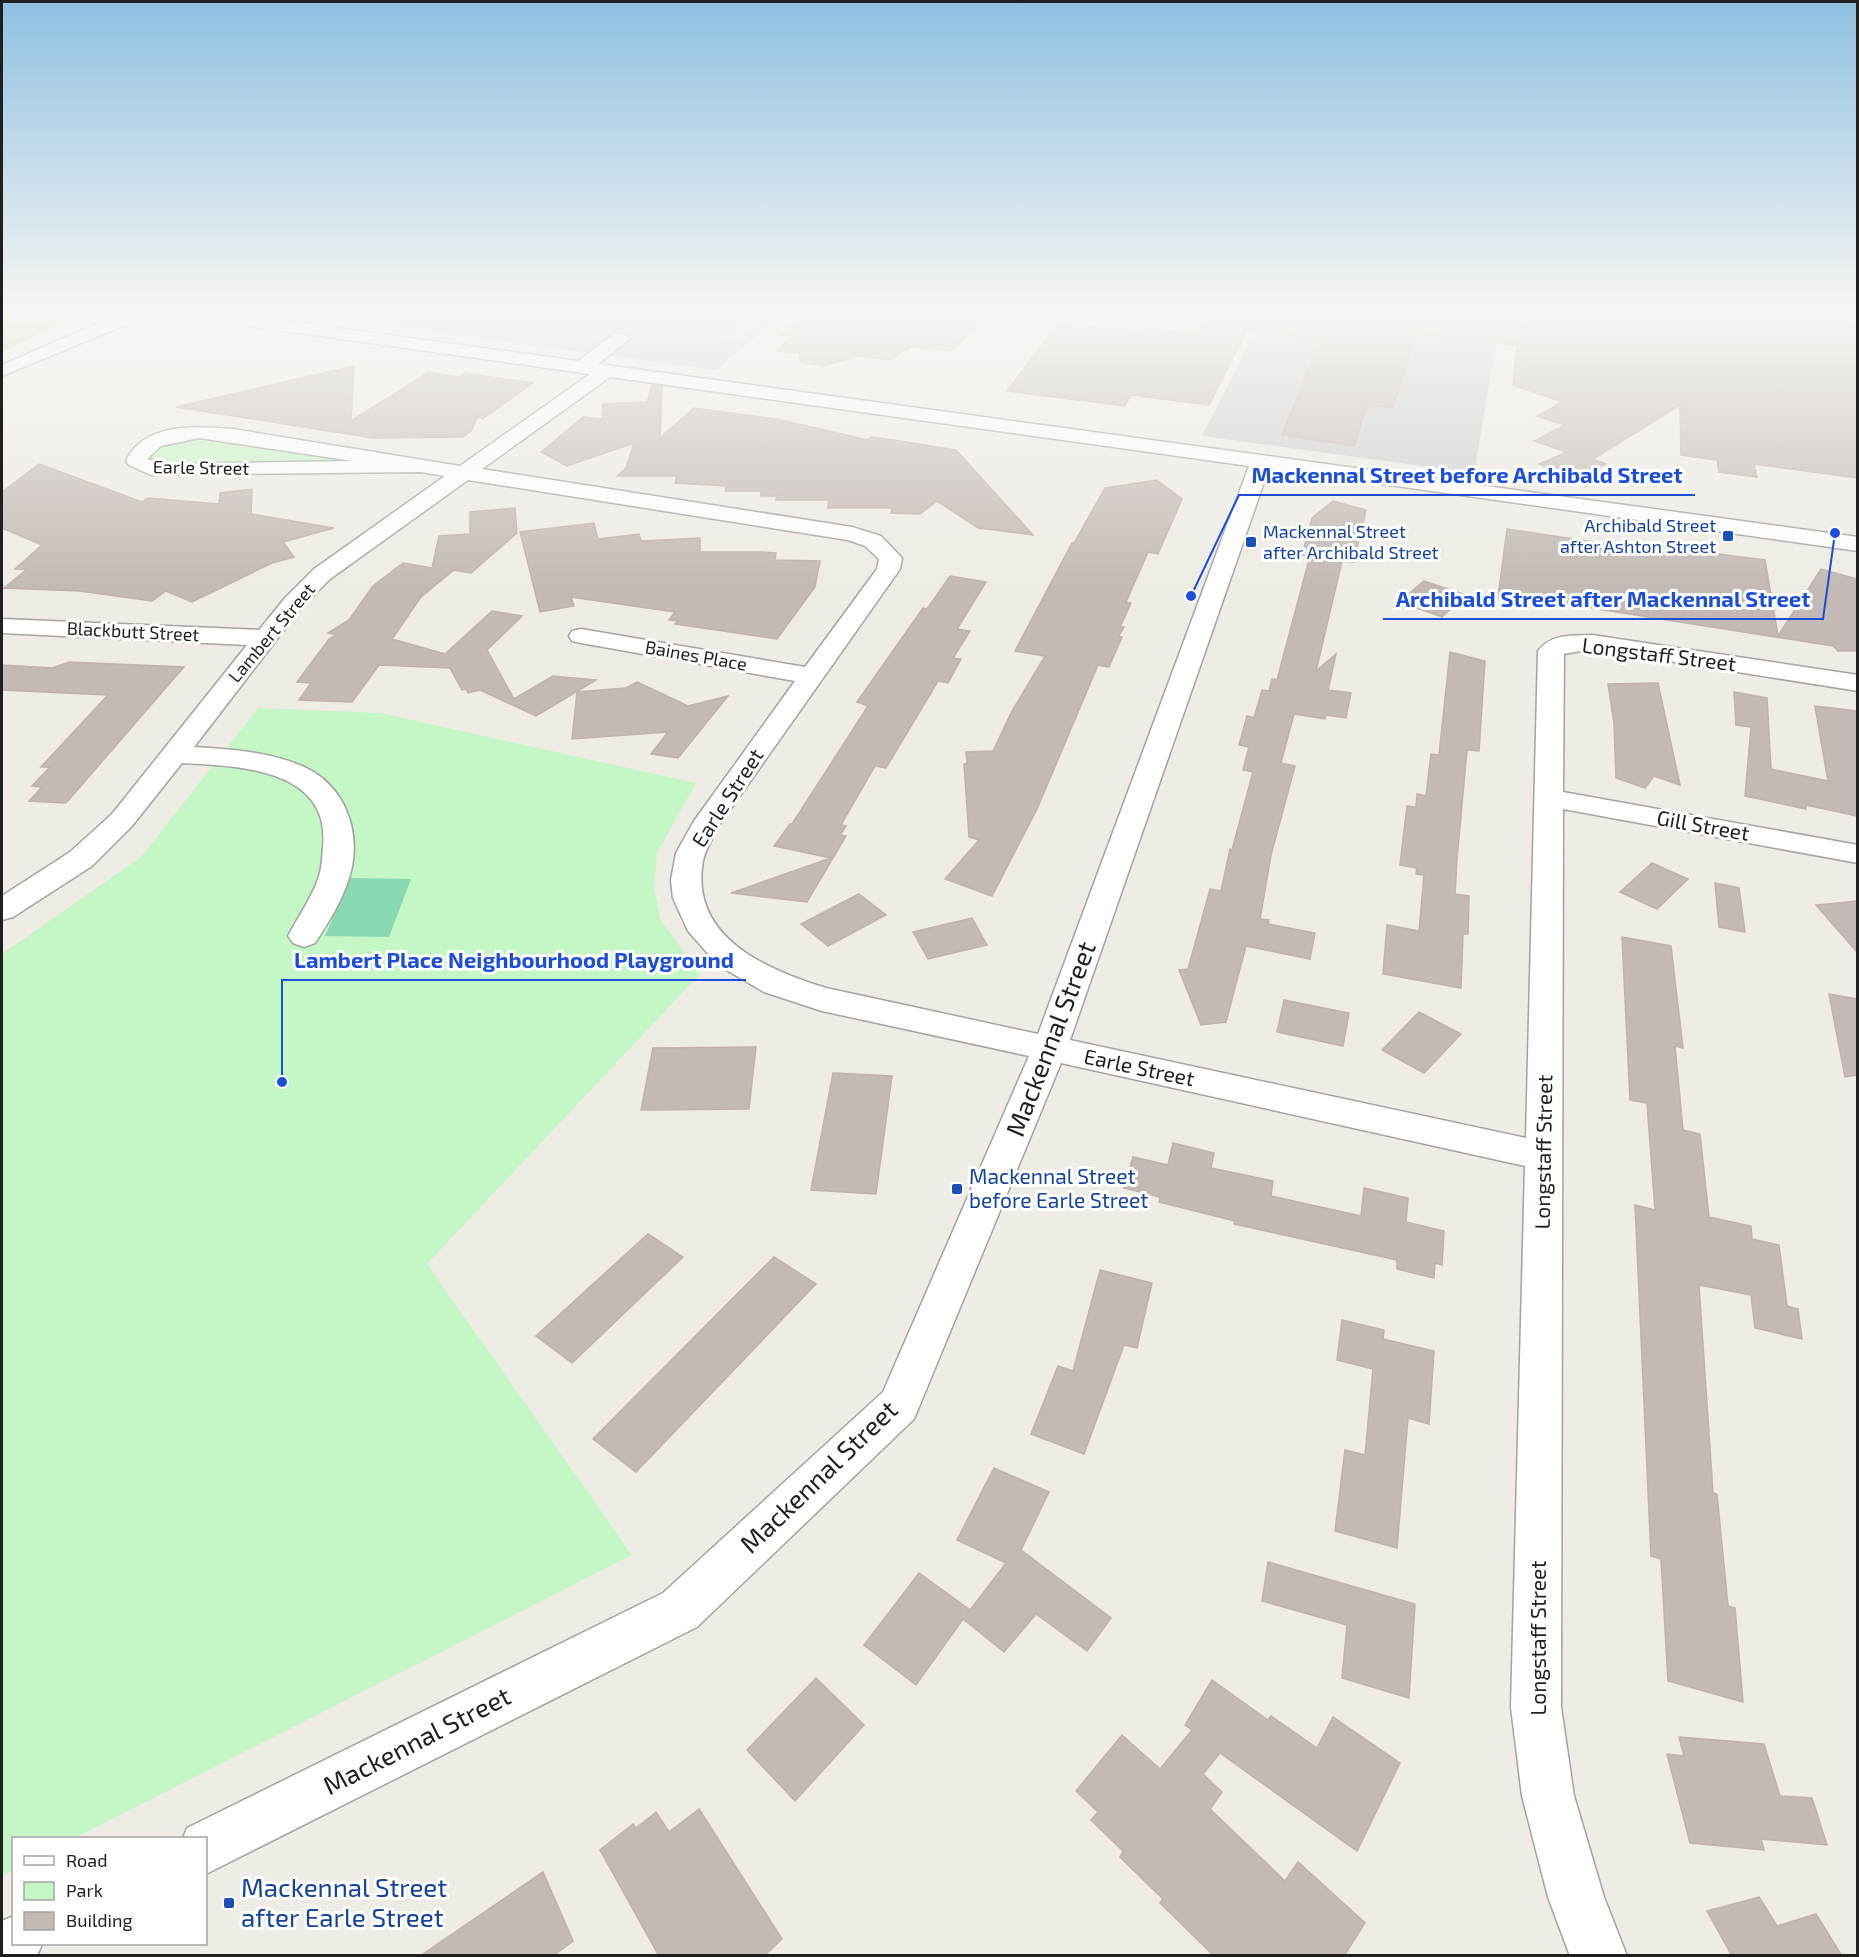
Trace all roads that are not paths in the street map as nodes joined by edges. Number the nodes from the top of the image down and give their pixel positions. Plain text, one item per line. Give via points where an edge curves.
1 (558, 404) edge
2 (853, 404) edge
3 (1261, 461) junction
4 (421, 466) junction
5 (463, 473) junction
6 (1857, 544) edge
7 (2, 626) edge
8 (581, 636) dead end
9 (265, 638) junction
10 (812, 676) junction
11 (1857, 682) edge
12 (174, 754) junction
13 (1549, 798) junction
14 (1857, 854) edge
15 (2, 910) edge
16 (304, 936) dead end
17 (1050, 1048) junction
18 (1544, 1156) junction
19 (207, 1846) edge
20 (1599, 1956) edge

1 - 5 street, Lambert Street
2 - 3 street
3 - 6 street
3 - 17 street, Mackennal Street
4 - 4 street, Earle Street via 200,432 153,443 139,453 136,461 151,469 166,470
4 - 5 street, Earle Street
5 - 9 street, Lambert Street via 322,574
5 - 10 street, Earle Street via 852,534 873,541 891,558 888,569
7 - 9 street, Blackbutt Street
8 - 10 street, Baines Place
9 - 12 street, Lambert Street
10 - 17 street, Earle Street via 704,827 688,860 686,890 697,924 720,951 761,978 822,999
11 - 13 street, Longstaff Street via 1592,642 1561,644 1551,651
12 - 15 street, Lambert Street via 122,820 81,859
12 - 16 street via 262,762 296,772 319,786 341,834 336,872
13 - 14 street, Gill Street
13 - 18 street, Longstaff Street
17 - 18 street, Earle Street
17 - 19 street, Mackennal Street via 899,1405 680,1610
18 - 20 street, Longstaff Street via 1536,1707 1548,1796 1576,1897

